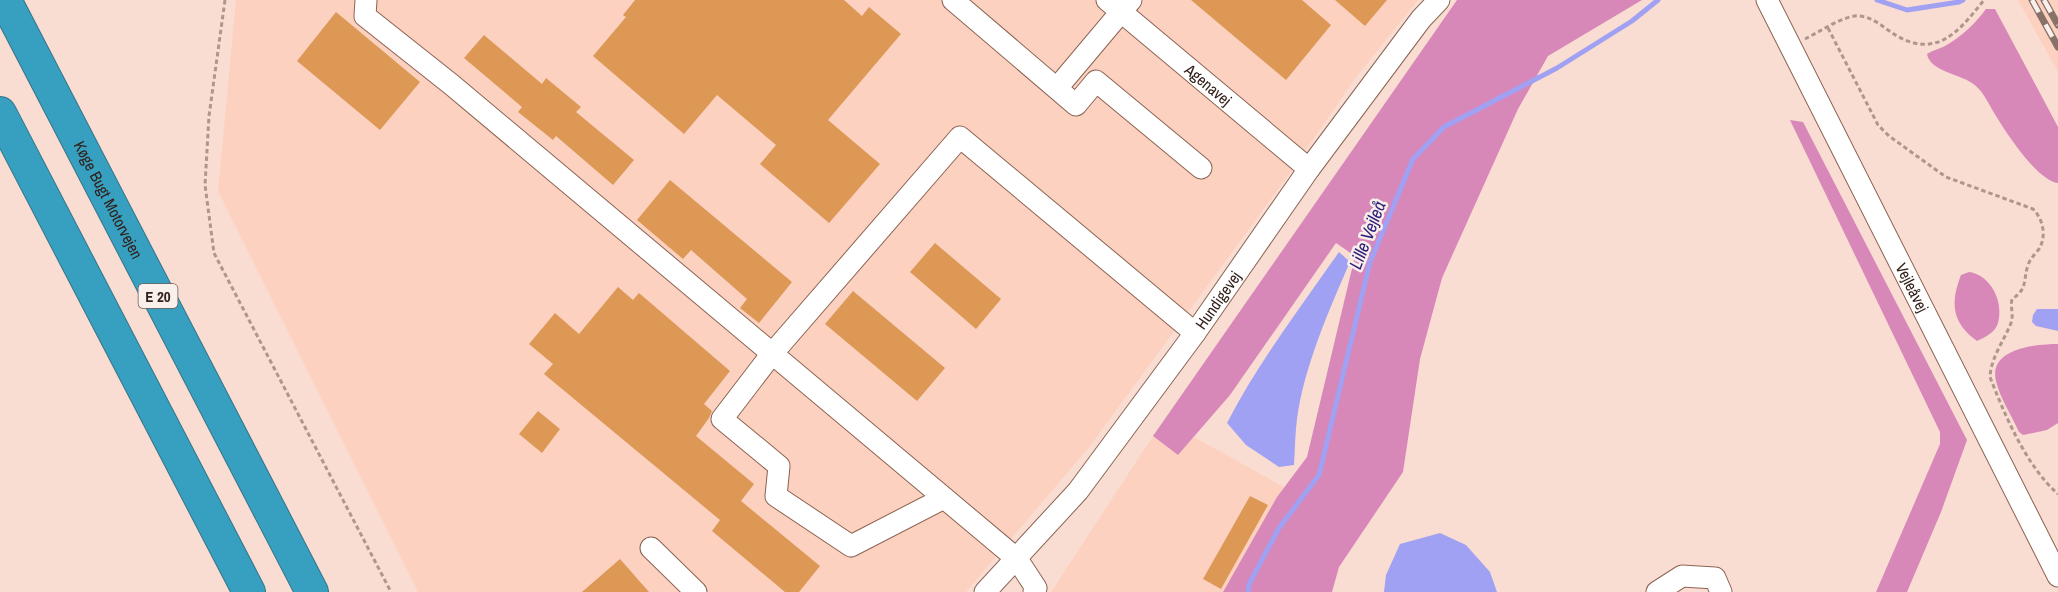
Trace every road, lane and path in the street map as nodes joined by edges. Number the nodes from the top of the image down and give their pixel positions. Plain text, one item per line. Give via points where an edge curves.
1 (5, 0) edge
2 (225, 0) edge
3 (366, 0) edge
4 (953, 0) edge
5 (1439, 0) edge
6 (1767, 0) edge
7 (1984, 0) edge
8 (1120, 4) edge
9 (1828, 28) junction
10 (1790, 46) junction
11 (1057, 88) junction
12 (0, 113) edge
13 (1201, 168) dead end
14 (1309, 169) junction
15 (1195, 333) junction
16 (771, 355) junction
17 (2058, 494) edge
18 (944, 498) junction
19 (651, 548) dead end
20 (1017, 559) junction
21 (2058, 576) edge
22 (249, 592) edge
23 (312, 592) edge
24 (392, 592) edge
25 (696, 592) edge
26 (985, 592) edge
27 (1034, 592) edge
28 (1657, 592) edge
29 (1721, 592) edge

1 - 23 highway, Køge Bugt Motorvejen / E 20
2 - 24 path via 209,116 205,185 214,252
3 - 16 street via 365,16 453,85
4 - 11 street
5 - 14 street, Hundigevej
6 - 10 street, Vejleåvej
7 - 9 path via 1963,26 1938,44 1918,45 1859,16
8 - 11 street
8 - 14 street, Agenavej
9 - 10 path
9 - 17 path via 1878,125 1889,136 1946,177 2033,209 2040,216 2040,247 2028,266 2019,294 2012,298 2013,320 1990,366 1990,377 2023,448
10 - 21 street, Vejleåvej
11 - 13 street via 1077,105 1096,81
12 - 22 highway
14 - 15 street, Hundigevej
15 - 16 street via 960,137
15 - 20 street, Hundigevej via 1078,491
16 - 18 street
16 - 18 street via 722,419 778,466 776,496 851,546
18 - 20 street
19 - 25 street
20 - 26 street, Hundigevej
20 - 27 street via 1036,588
28 - 29 street via 1682,576 1715,578

